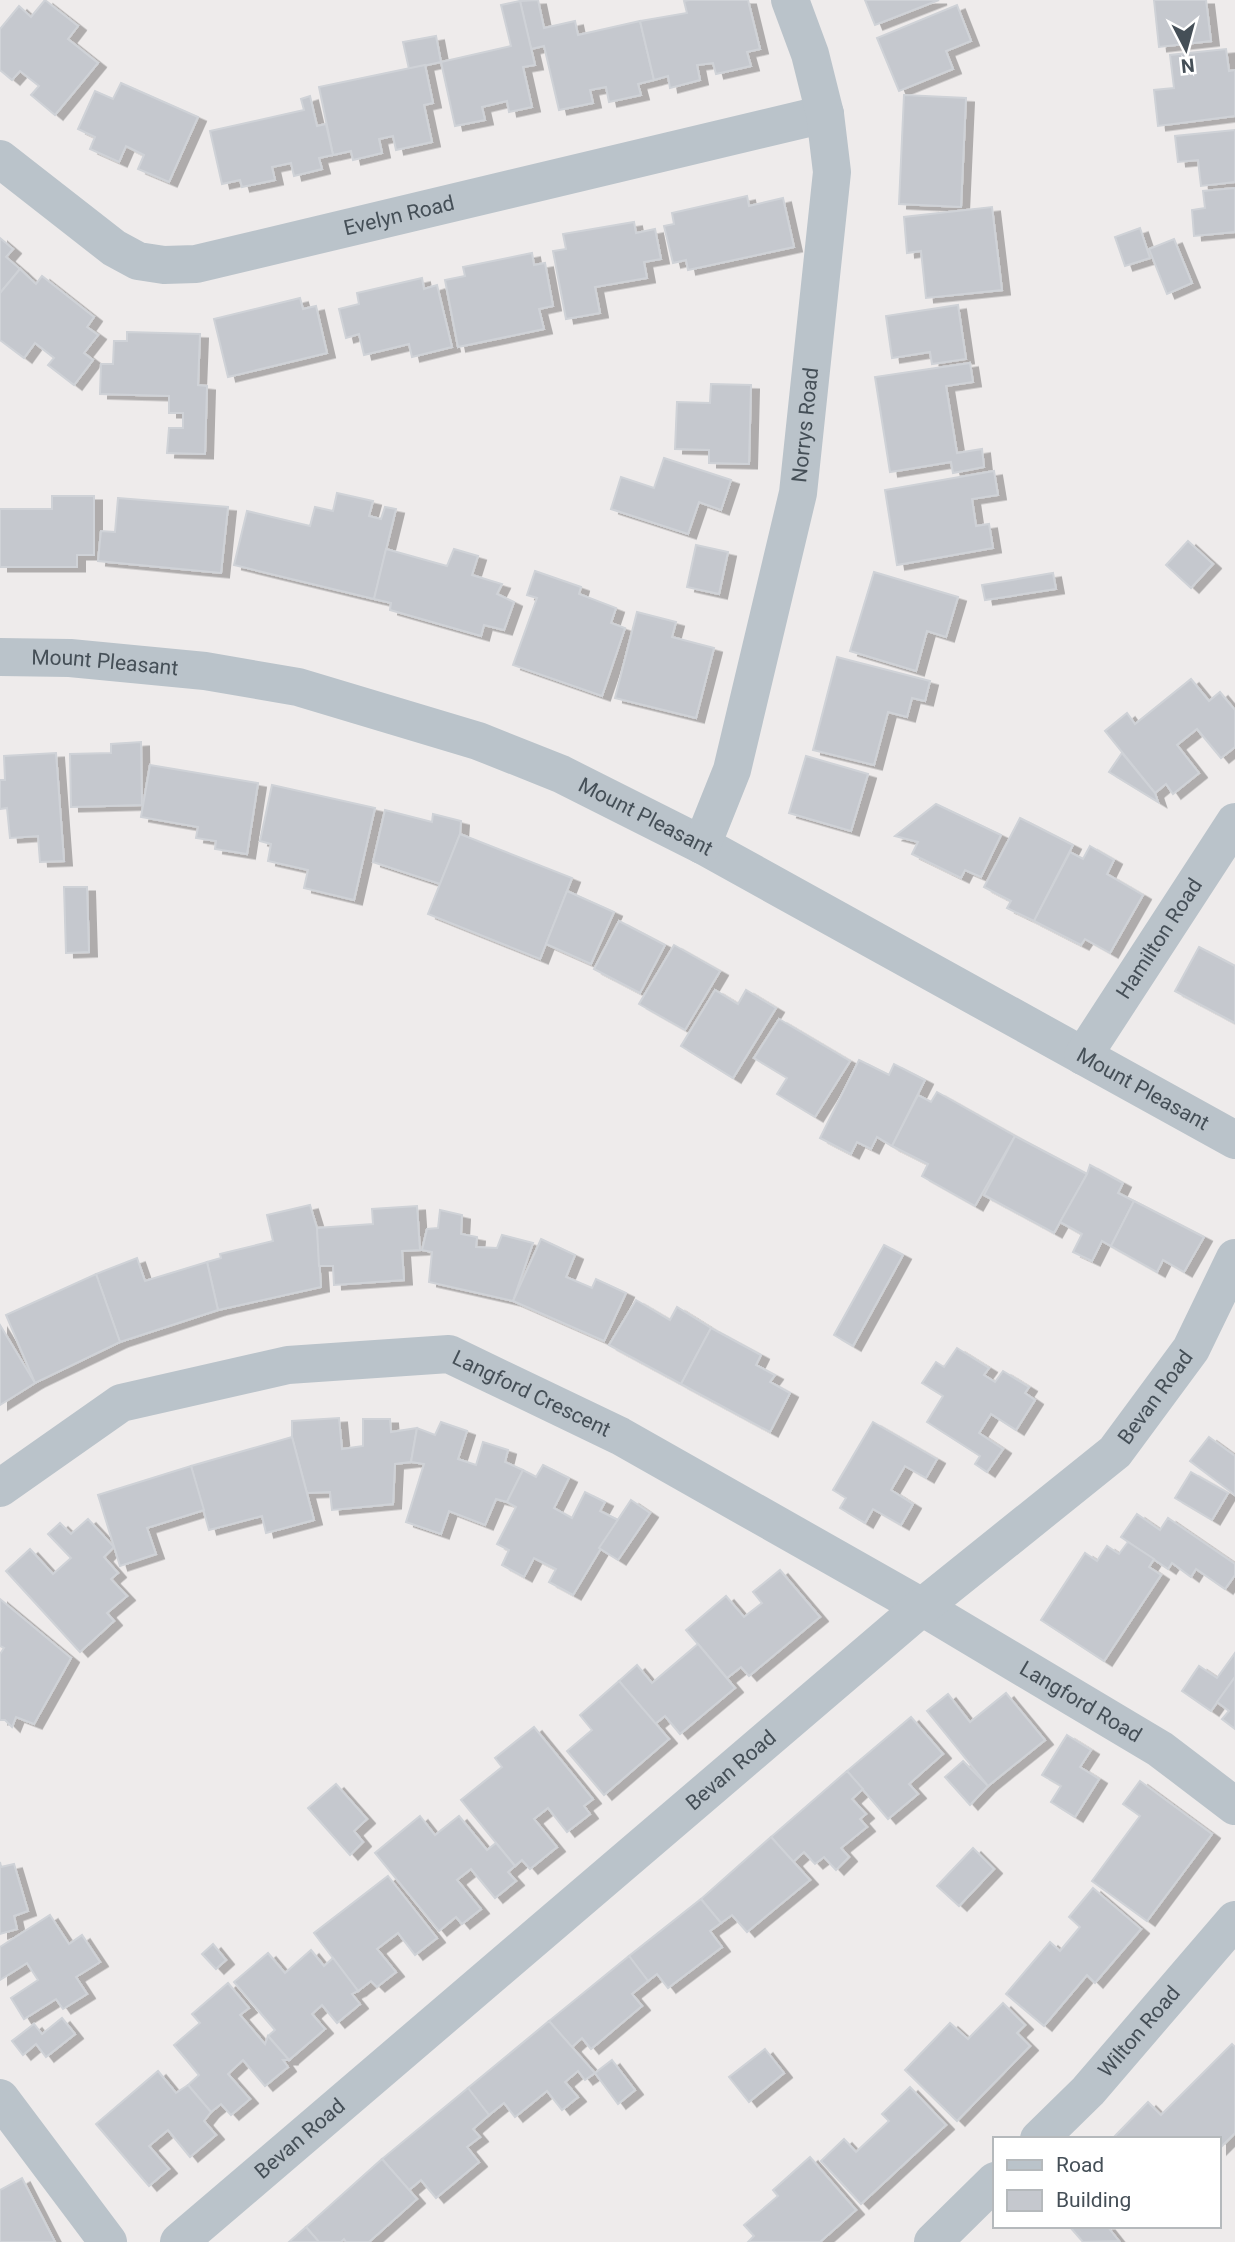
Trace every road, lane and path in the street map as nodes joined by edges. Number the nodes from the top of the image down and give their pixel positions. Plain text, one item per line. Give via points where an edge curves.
1 (790, 0) edge
2 (825, 114) junction
3 (0, 159) edge
4 (0, 657) edge
5 (1235, 822) edge
6 (702, 845) junction
7 (1083, 1056) junction
8 (1235, 1140) edge
9 (1235, 1258) edge
10 (0, 1488) edge
11 (922, 1607) junction
12 (1235, 1806) edge
13 (1235, 1920) edge
14 (0, 2098) edge
15 (1041, 2137) edge
16 (993, 2183) edge
17 (108, 2242) edge
18 (178, 2242) edge
19 (933, 2242) edge

1 - 2 street, Norrys Road
2 - 3 street, Evelyn Road via 196,264 138,261 114,248
2 - 6 street, Norrys Road via 832,172 798,493 732,771
4 - 6 street, Mount Pleasant via 70,658 191,670 298,687 478,741 561,774
5 - 7 street, Hamilton Road
6 - 7 street, Mount Pleasant
7 - 8 street, Mount Pleasant
9 - 11 street, Bevan Road via 1191,1349 1115,1452
10 - 11 street, Langford Crescent via 121,1403 288,1365 449,1353 620,1436
11 - 12 street, Langford Road via 1160,1749
11 - 18 street, Bevan Road
13 - 15 street, Wilton Road via 1088,2091
14 - 17 street
16 - 19 street

